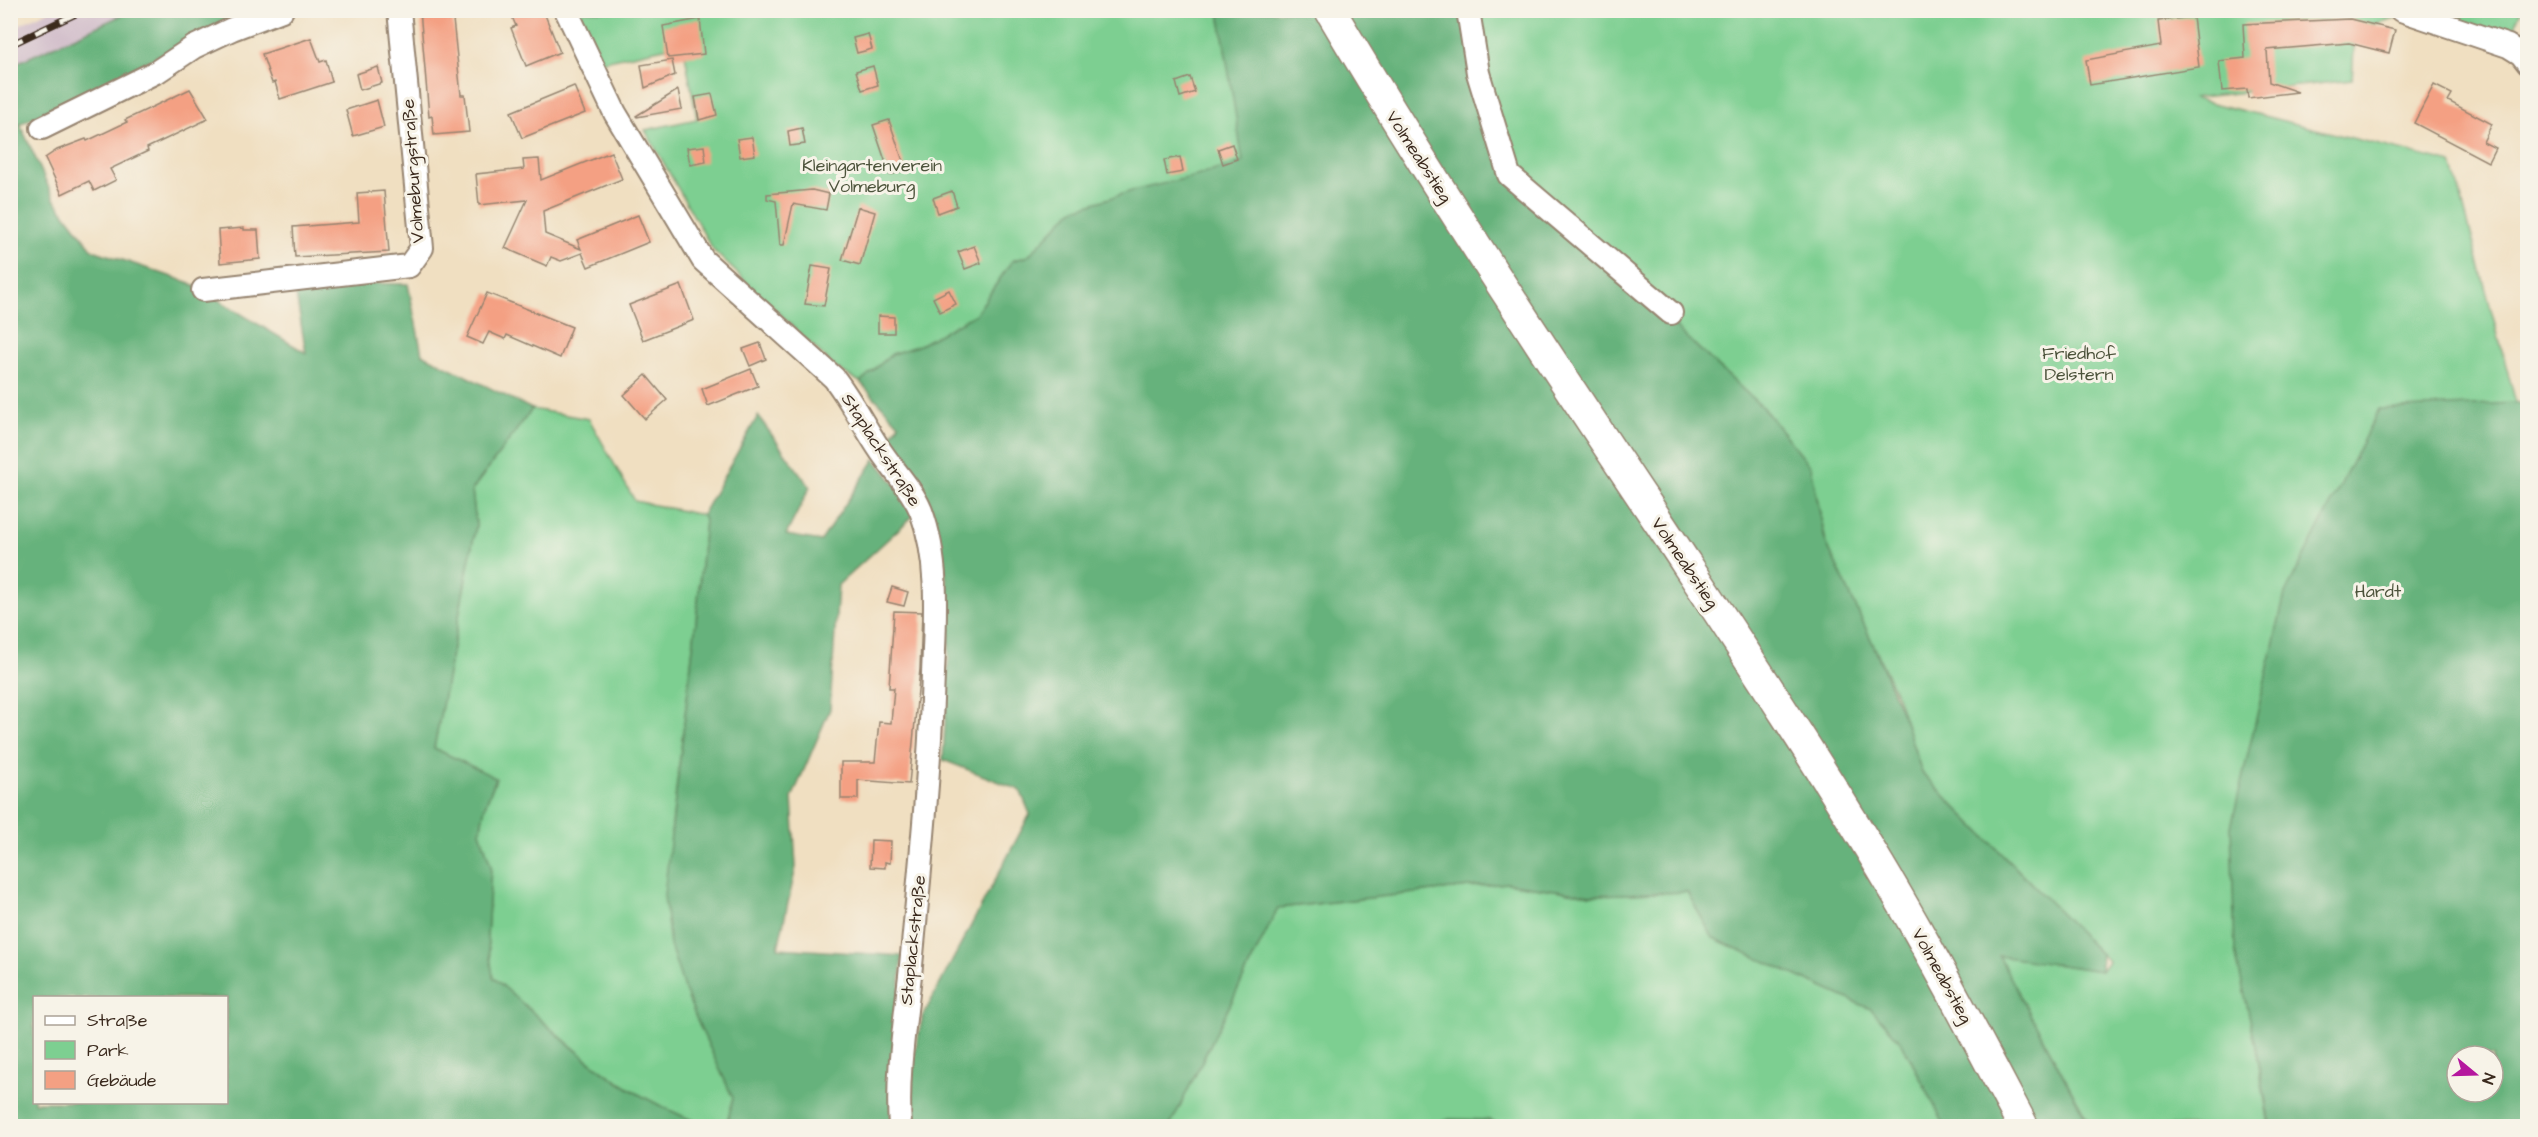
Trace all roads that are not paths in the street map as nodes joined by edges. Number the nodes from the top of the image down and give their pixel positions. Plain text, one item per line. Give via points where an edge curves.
1 (282, 10) edge
2 (399, 10) edge
3 (566, 10) edge
4 (1330, 10) edge
5 (2401, 10) edge
6 (1468, 18) edge
7 (2528, 63) edge
8 (42, 128) dead end
9 (203, 290) dead end
10 (1671, 314) dead end
11 (900, 1126) edge
12 (2023, 1126) edge

1 - 8 street via 194,47 158,71
2 - 9 street, Volmeburgstraße via 422,248 409,266
3 - 11 street, Staplackstraße via 615,112 703,260 834,378 921,511 932,555 934,652 924,819 901,1058
4 - 12 main road, Volmeabstieg via 1382,99 1521,316 1869,847 1941,971
5 - 7 street via 2508,46
6 - 10 street via 1478,73 1509,175

